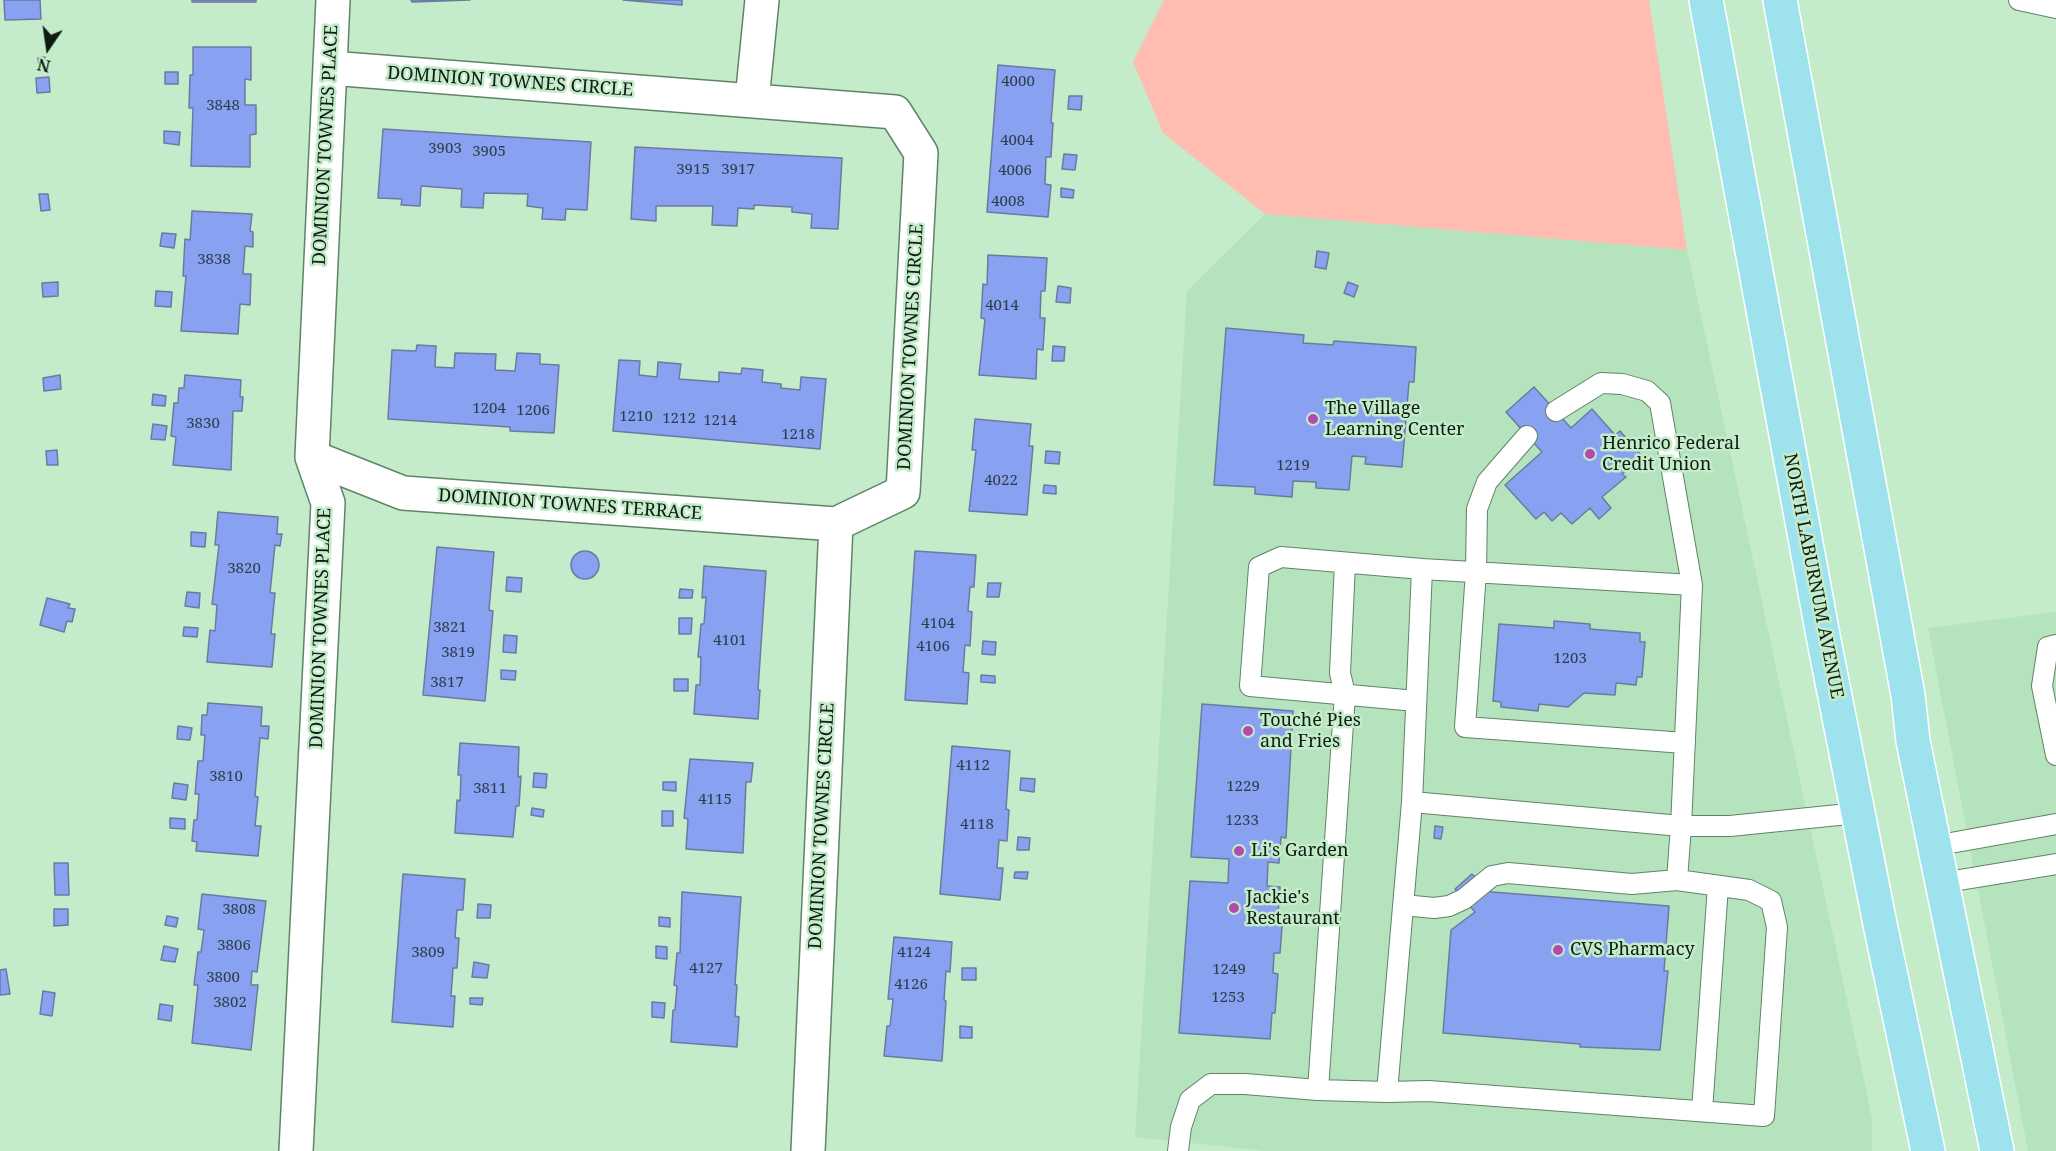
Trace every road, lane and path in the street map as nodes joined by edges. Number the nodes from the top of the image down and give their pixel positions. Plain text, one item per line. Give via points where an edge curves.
1 (333, 0) edge
2 (762, 0) edge
3 (1706, 0) edge
4 (1780, 0) edge
5 (2019, 0) edge
6 (2056, 8) edge
7 (330, 68) junction
8 (752, 100) junction
9 (1556, 411) dead end
10 (1527, 436) dead end
11 (312, 457) junction
12 (836, 524) junction
13 (1345, 564) junction
14 (1422, 569) junction
15 (1476, 572) junction
16 (1692, 585) junction
17 (2056, 645) edge
18 (1345, 694) junction
19 (1416, 700) junction
20 (1685, 744) junction
21 (2056, 755) edge
22 (1412, 802) junction
23 (1858, 813) junction
24 (2056, 824) edge
25 (1681, 826) junction
26 (1934, 846) junction
27 (2056, 864) edge
28 (1677, 880) junction
29 (1941, 883) junction
30 (1718, 886) junction
31 (1403, 905) junction
32 (1318, 1090) junction
33 (1387, 1092) junction
34 (1702, 1111) junction
35 (296, 1151) edge
36 (808, 1151) edge
37 (1178, 1151) edge
38 (1928, 1151) edge
39 (1997, 1151) edge

1 - 7 street, DOMINION TOWNES PLACE
2 - 8 street
3 - 23 main road, NORTH LABURNUM AVENUE
4 - 26 main road
5 - 6 lane
7 - 8 street, DOMINION TOWNES CIRCLE
7 - 11 street, DOMINION TOWNES PLACE
8 - 12 street, DOMINION TOWNES CIRCLE via 895,112 921,153 903,492
9 - 16 lane via 1601,383 1647,391 1660,403
10 - 15 lane via 1487,482 1477,509
11 - 12 street, DOMINION TOWNES TERRACE via 403,493
11 - 35 street, DOMINION TOWNES PLACE via 328,503
12 - 36 street, DOMINION TOWNES CIRCLE
13 - 14 lane
13 - 18 lane via 1340,672
13 - 18 lane via 1281,557 1259,567 1250,686
14 - 15 lane
14 - 19 lane
15 - 16 lane
15 - 20 lane via 1465,727
16 - 20 lane
17 - 21 lane via 2048,647 2042,686
18 - 19 lane
18 - 32 lane
19 - 22 lane
20 - 25 lane
22 - 25 lane
22 - 31 lane
23 - 25 lane via 1730,826
23 - 38 main road, NORTH LABURNUM AVENUE
24 - 26 lane
25 - 28 lane
26 - 29 main road
27 - 29 lane
28 - 30 lane
28 - 31 lane via 1632,884 1508,873 1492,876 1449,906
29 - 39 main road
30 - 34 lane
30 - 34 lane via 1749,890 1771,901 1778,927 1764,1116
31 - 33 lane
32 - 33 lane
32 - 37 lane via 1211,1083 1190,1100
33 - 34 lane via 1428,1091

